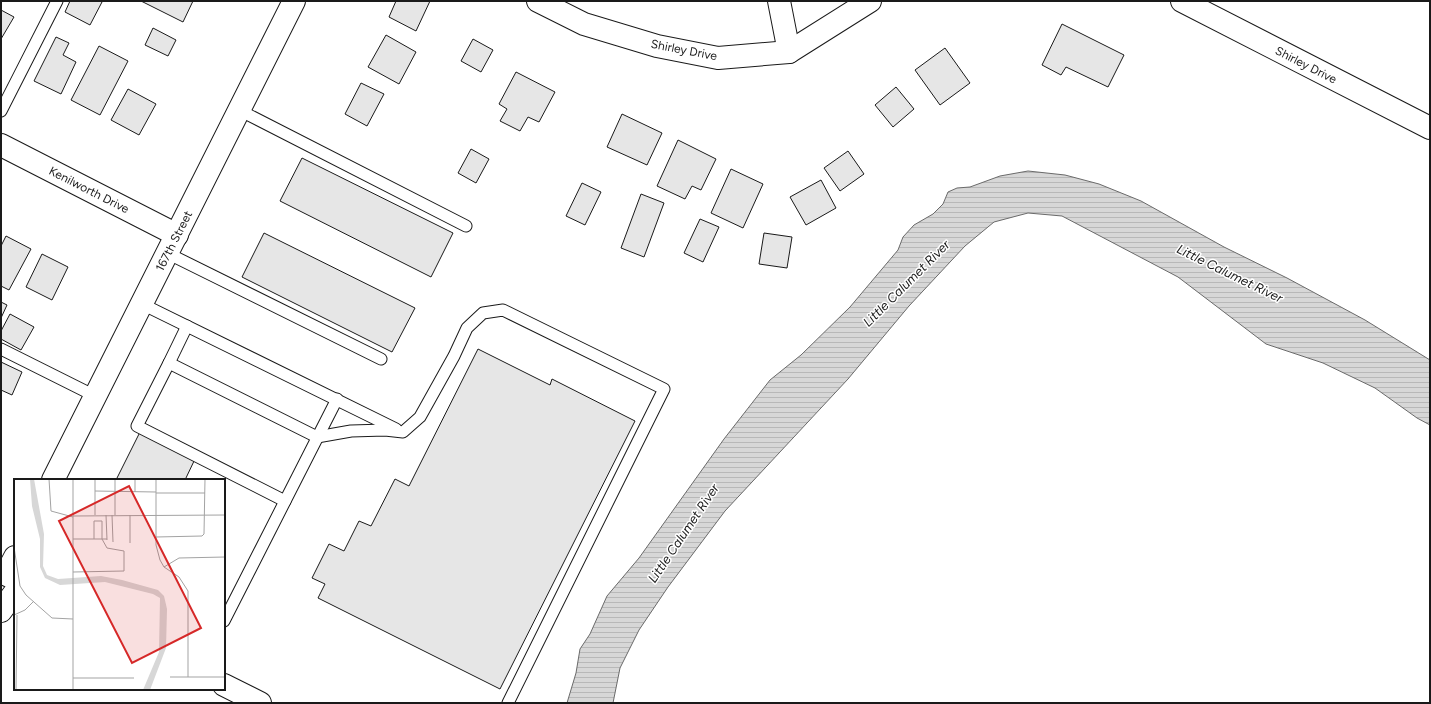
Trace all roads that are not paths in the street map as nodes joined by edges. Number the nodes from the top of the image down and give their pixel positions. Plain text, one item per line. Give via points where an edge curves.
1 (57, 1) edge
2 (294, 1) edge
3 (538, 1) edge
4 (779, 1) edge
5 (870, 1) edge
6 (1182, 1) edge
7 (789, 52) junction
8 (239, 110) junction
9 (1, 111) edge
10 (1430, 128) edge
11 (1, 145) edge
12 (466, 226) dead end
13 (172, 244) junction
14 (142, 304) junction
15 (187, 326) junction
16 (1, 349) edge
17 (381, 359) dead end
18 (169, 363) junction
19 (95, 396) junction
20 (337, 399) junction
21 (403, 432) junction
22 (317, 437) junction
23 (54, 479) edge
24 (285, 501) junction
25 (10, 575) edge
26 (1, 611) edge
27 (225, 619) edge
28 (225, 686) edge
29 (260, 703) edge
30 (508, 703) edge

1 - 9 lane
2 - 8 street, 167th Street
3 - 7 street, Shirley Drive via 584,24 657,46 718,58
4 - 7 street
5 - 7 street, Shirley Drive
6 - 10 street, Shirley Drive
8 - 12 lane
8 - 13 street, 167th Street
11 - 13 street, Kenilworth Drive
13 - 14 street, 167th Street
13 - 17 lane
14 - 15 lane
14 - 19 street, 167th Street
15 - 18 lane
15 - 20 lane
16 - 19 lane
18 - 22 lane
18 - 24 lane via 137,426
19 - 23 street, 167th Street
20 - 21 lane
20 - 22 lane
21 - 22 lane via 351,430
21 - 30 lane via 420,417 454,356 466,328 483,313 503,310 664,389
22 - 24 lane
24 - 27 lane
25 - 26 street
28 - 29 street

